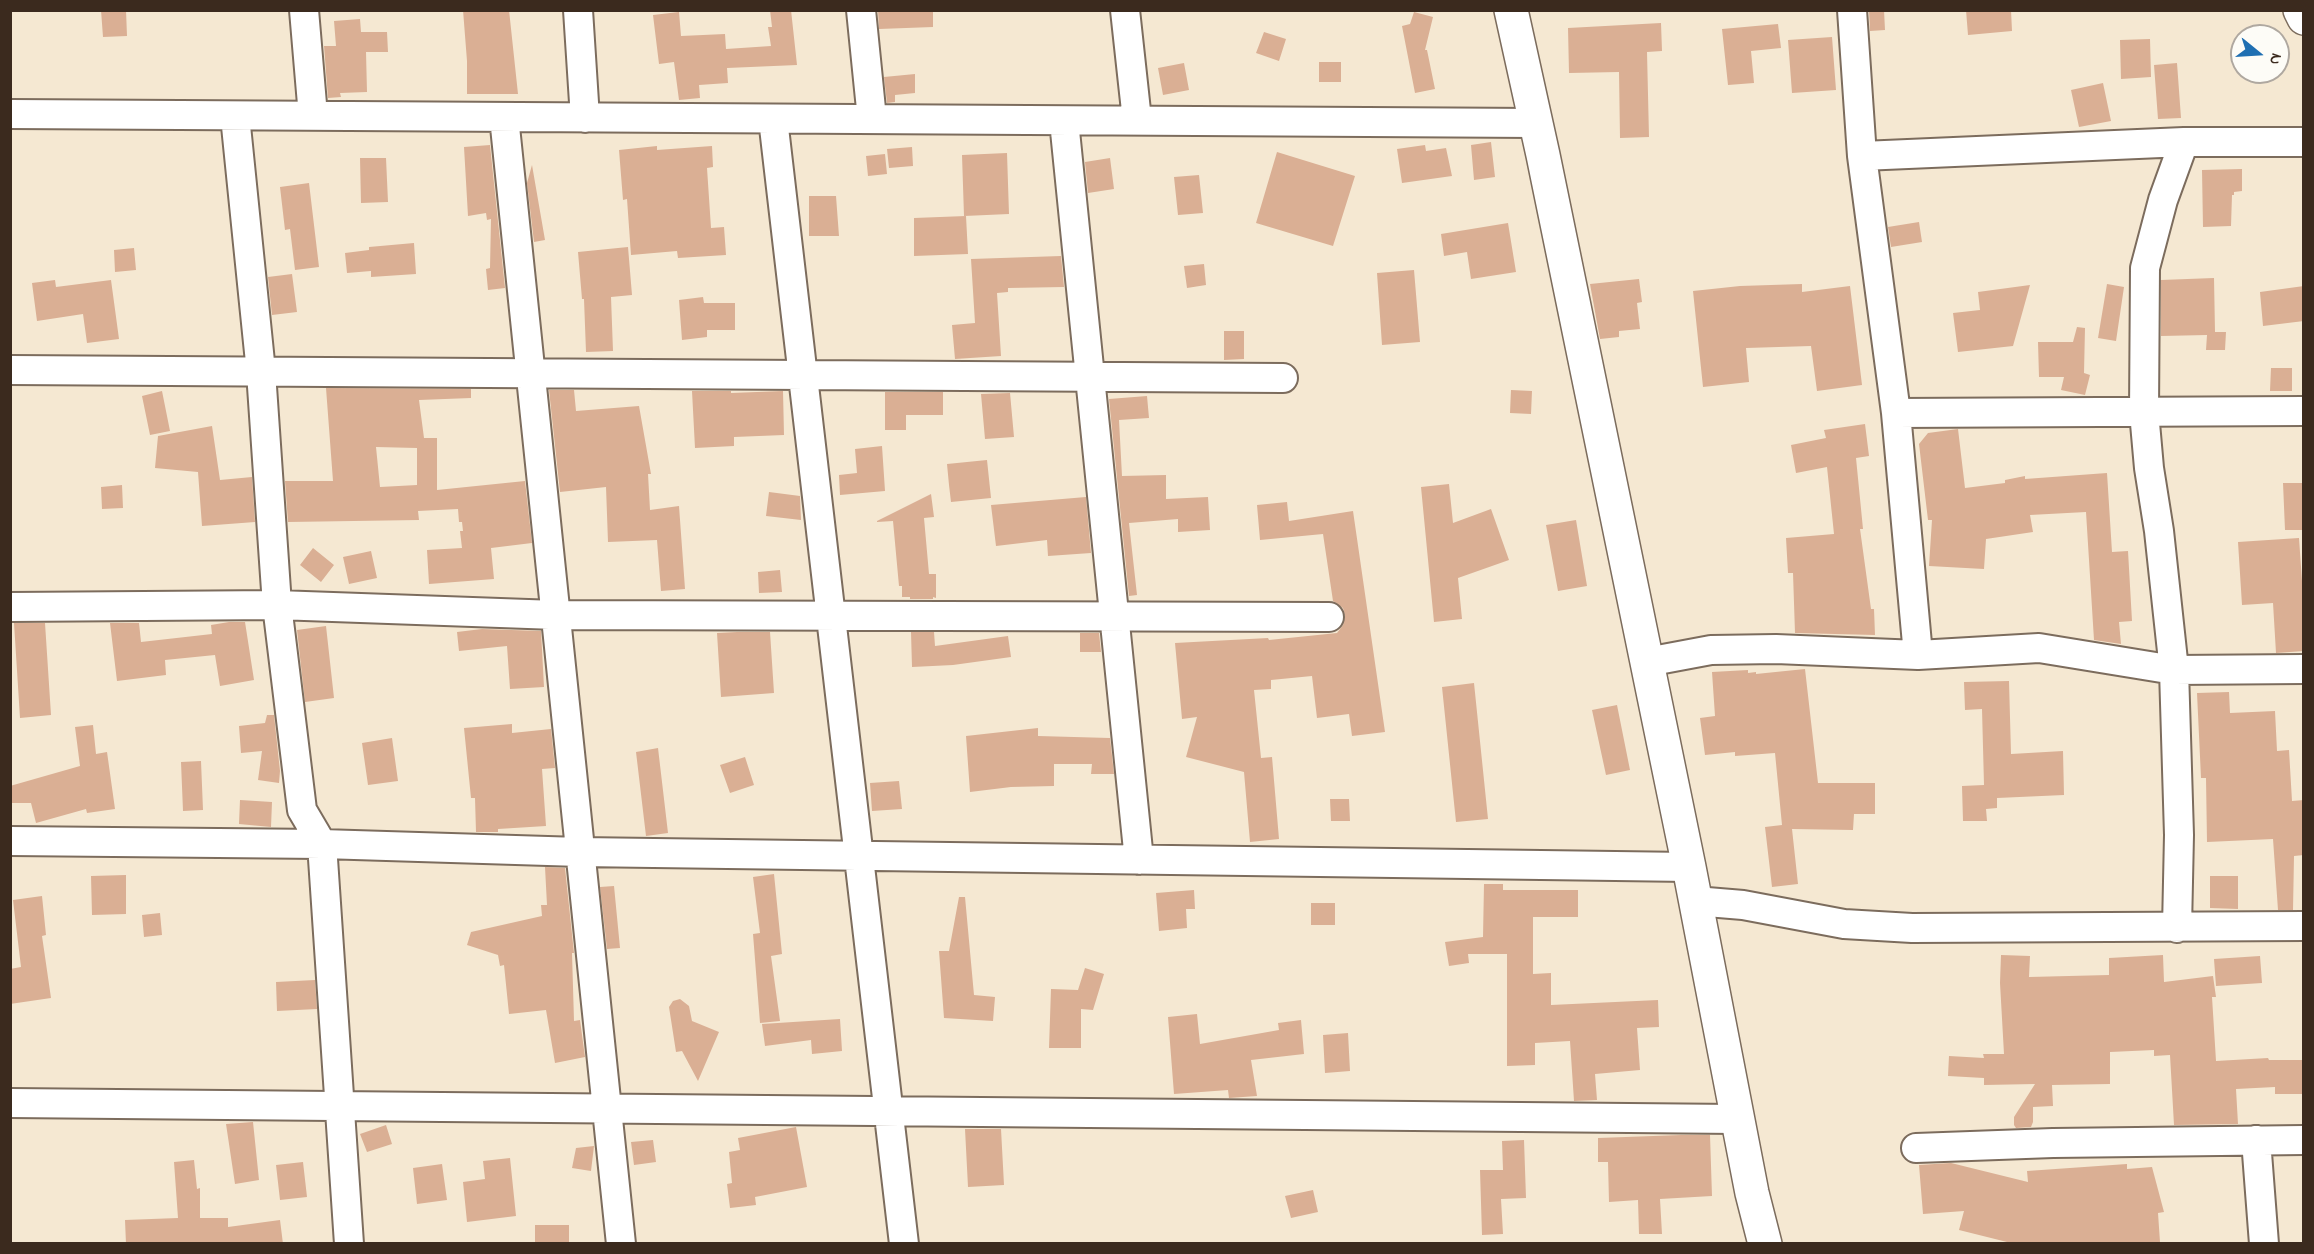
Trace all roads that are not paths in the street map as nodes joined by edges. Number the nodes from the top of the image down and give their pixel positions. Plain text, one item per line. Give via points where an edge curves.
1 (304, 10) edge
2 (579, 10) edge
3 (861, 10) edge
4 (1125, 10) edge
5 (1511, 10) edge
6 (1852, 10) edge
7 (2301, 10) edge
8 (2304, 18) edge
9 (10, 114) edge
10 (236, 116) junction
11 (313, 116) junction
12 (504, 117) junction
13 (585, 118) junction
14 (773, 119) junction
15 (872, 120) junction
16 (1137, 120) junction
17 (1064, 121) junction
18 (1536, 123) junction
19 (2184, 141) junction
20 (2304, 142) edge
21 (1862, 156) junction
22 (10, 370) edge
23 (261, 372) junction
24 (530, 373) junction
25 (803, 375) junction
26 (1090, 376) junction
27 (1283, 378) dead end
28 (2304, 411) edge
29 (2144, 412) junction
30 (1896, 413) junction
31 (277, 605) junction
32 (10, 608) edge
33 (556, 615) junction
34 (831, 615) junction
35 (1115, 616) junction
36 (1329, 617) dead end
37 (1918, 654) junction
38 (1647, 662) junction
39 (2304, 669) edge
40 (2175, 670) junction
41 (10, 841) edge
42 (322, 844) junction
43 (580, 852) junction
44 (859, 856) junction
45 (1139, 860) junction
46 (1689, 867) junction
47 (1695, 901) junction
48 (2304, 926) edge
49 (2177, 928) junction
50 (10, 1103) edge
51 (338, 1106) junction
52 (607, 1108) junction
53 (888, 1111) junction
54 (1737, 1119) junction
55 (2256, 1140) junction
56 (2304, 1140) edge
57 (1916, 1148) dead end
58 (349, 1244) edge
59 (621, 1244) edge
60 (904, 1244) edge
61 (1765, 1244) edge
62 (2264, 1244) edge

1 - 11 street
2 - 13 street
3 - 15 street
4 - 16 street
5 - 18 main road
6 - 21 street
7 - 8 main road
9 - 10 street
10 - 11 street
10 - 23 street
11 - 12 street
12 - 13 street
12 - 24 street
13 - 14 street
14 - 15 street
14 - 25 street
15 - 17 street
16 - 17 street
16 - 18 street
17 - 26 street
18 - 38 main road
19 - 20 street
19 - 21 street
19 - 29 street via 2145,268
21 - 30 street
22 - 23 street
23 - 24 street
23 - 31 street
24 - 25 street
24 - 33 street
25 - 26 street
25 - 34 street
26 - 27 street
26 - 35 street
28 - 29 street
29 - 30 street
29 - 40 street
30 - 37 street
31 - 32 street
31 - 33 street
31 - 42 street via 302,810
33 - 34 street
33 - 43 street
34 - 35 street
34 - 44 street
35 - 36 street
35 - 45 street
37 - 38 street via 1711,650
37 - 40 street via 2039,648
38 - 46 main road
39 - 40 street
40 - 49 street
41 - 42 street
42 - 43 street
42 - 51 street
43 - 44 street
43 - 52 street
44 - 45 street
44 - 53 street
45 - 46 street
46 - 47 main road
47 - 49 street via 1743,905 1844,924 1912,928
47 - 54 main road
48 - 49 street
50 - 51 street
51 - 52 street
51 - 58 street
52 - 53 street
52 - 59 street
53 - 54 street
53 - 60 street
54 - 61 main road
55 - 56 street
55 - 57 street
55 - 62 street

